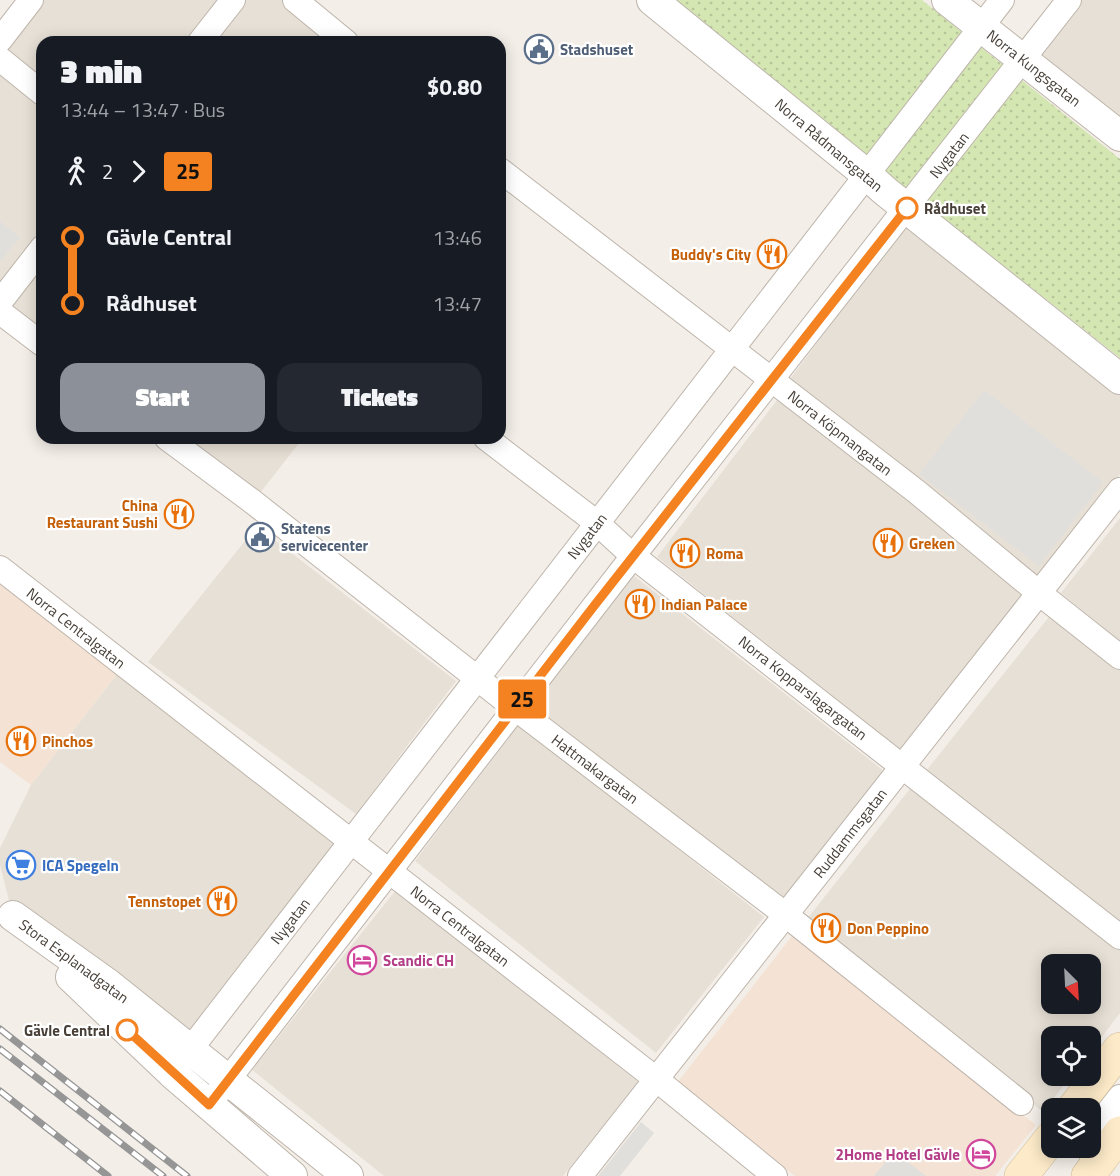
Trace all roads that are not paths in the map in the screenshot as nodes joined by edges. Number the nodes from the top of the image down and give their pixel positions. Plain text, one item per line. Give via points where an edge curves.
1 (31, 0) edge
2 (233, 0) edge
3 (295, 0) edge
4 (652, 0) edge
5 (947, 0) edge
6 (1002, 0) edge
7 (1069, 0) edge
8 (981, 26) junction
9 (205, 36) edge
10 (339, 36) edge
11 (0, 40) edge
12 (0, 59) edge
13 (1024, 59) junction
14 (36, 88) edge
15 (1120, 136) edge
16 (866, 174) junction
17 (506, 175) edge
18 (907, 208) junction
19 (36, 256) edge
20 (0, 302) edge
21 (0, 312) edge
22 (36, 339) edge
23 (731, 349) junction
24 (1120, 379) edge
25 (772, 380) junction
26 (175, 444) edge
27 (494, 444) edge
28 (1120, 490) edge
29 (597, 522) junction
30 (633, 556) junction
31 (0, 568) edge
32 (1039, 593) junction
33 (1120, 657) edge
34 (477, 678) junction
35 (515, 708) junction
36 (903, 766) junction
37 (351, 842) junction
38 (389, 871) junction
39 (6, 909) edge
40 (786, 915) junction
41 (1120, 937) edge
42 (190, 1049) junction
43 (1120, 1049) edge
44 (172, 1073) junction
45 (656, 1079) junction
46 (228, 1080) junction
47 (1120, 1097) edge
48 (1082, 1098) edge
49 (1021, 1103) dead end
50 (209, 1105) junction
51 (1120, 1133) edge
52 (1041, 1151) edge
53 (292, 1176) edge
54 (348, 1176) edge
55 (580, 1176) edge
56 (775, 1176) edge
57 (1021, 1176) edge
58 (1086, 1176) edge

1 - 11 street
2 - 9 street
3 - 10 street
4 - 16 street, Norra Rådmansgatan
5 - 8 street, Norra Kungsgatan
6 - 8 street, Nygatan
7 - 13 street, Nygatan
8 - 13 street, Norra Kungsgatan
8 - 16 street, Nygatan
12 - 14 street
13 - 15 street, Norra Kungsgatan
13 - 18 street, Nygatan
16 - 18 street, Norra Rådmansgatan
16 - 23 street, Nygatan
17 - 23 street, Norra Köpmangatan
18 - 24 street, Norra Rådmansgatan
18 - 25 street, Nygatan
19 - 20 street
21 - 22 street
23 - 25 street, Norra Köpmangatan
23 - 29 street, Nygatan
25 - 30 street, Nygatan
25 - 32 street, Norra Köpmangatan
26 - 34 street, Hattmakargatan
27 - 29 street, Norra Kopparslagargatan
28 - 32 street, Ruddammsgatan
29 - 30 street, Norra Kopparslagargatan
29 - 34 street, Nygatan
30 - 35 street, Nygatan
30 - 36 street, Norra Kopparslagargatan
31 - 37 street, Norra Centralgatan
32 - 33 street, Norra Köpmangatan
32 - 36 street, Ruddammsgatan
34 - 35 street, Hattmakargatan
34 - 37 street, Nygatan
35 - 38 street, Nygatan
35 - 40 street, Hattmakargatan
36 - 40 street, Ruddammsgatan
36 - 41 street, Norra Kopparslagargatan
37 - 38 street, Norra Centralgatan
37 - 42 street, Nygatan
38 - 45 street, Norra Centralgatan
38 - 46 street, Nygatan
39 - 42 street, Stora Esplanadgatan
39 - 44 street, Stora Esplanadgatan via 42,950
40 - 45 street, Ruddammsgatan
40 - 49 street, Hattmakargatan
42 - 44 street, Nygatan
42 - 46 street, Stora Esplanadgatan
43 - 48 main road
44 - 50 street, Stora Esplanadgatan
45 - 55 street, Ruddammsgatan
45 - 56 street, Norra Centralgatan
46 - 50 street, Nygatan
46 - 54 street, Stora Esplanadgatan
47 - 58 street via 1109,1111
50 - 53 street, Stora Esplanadgatan
51 - 58 main road
52 - 57 main road

